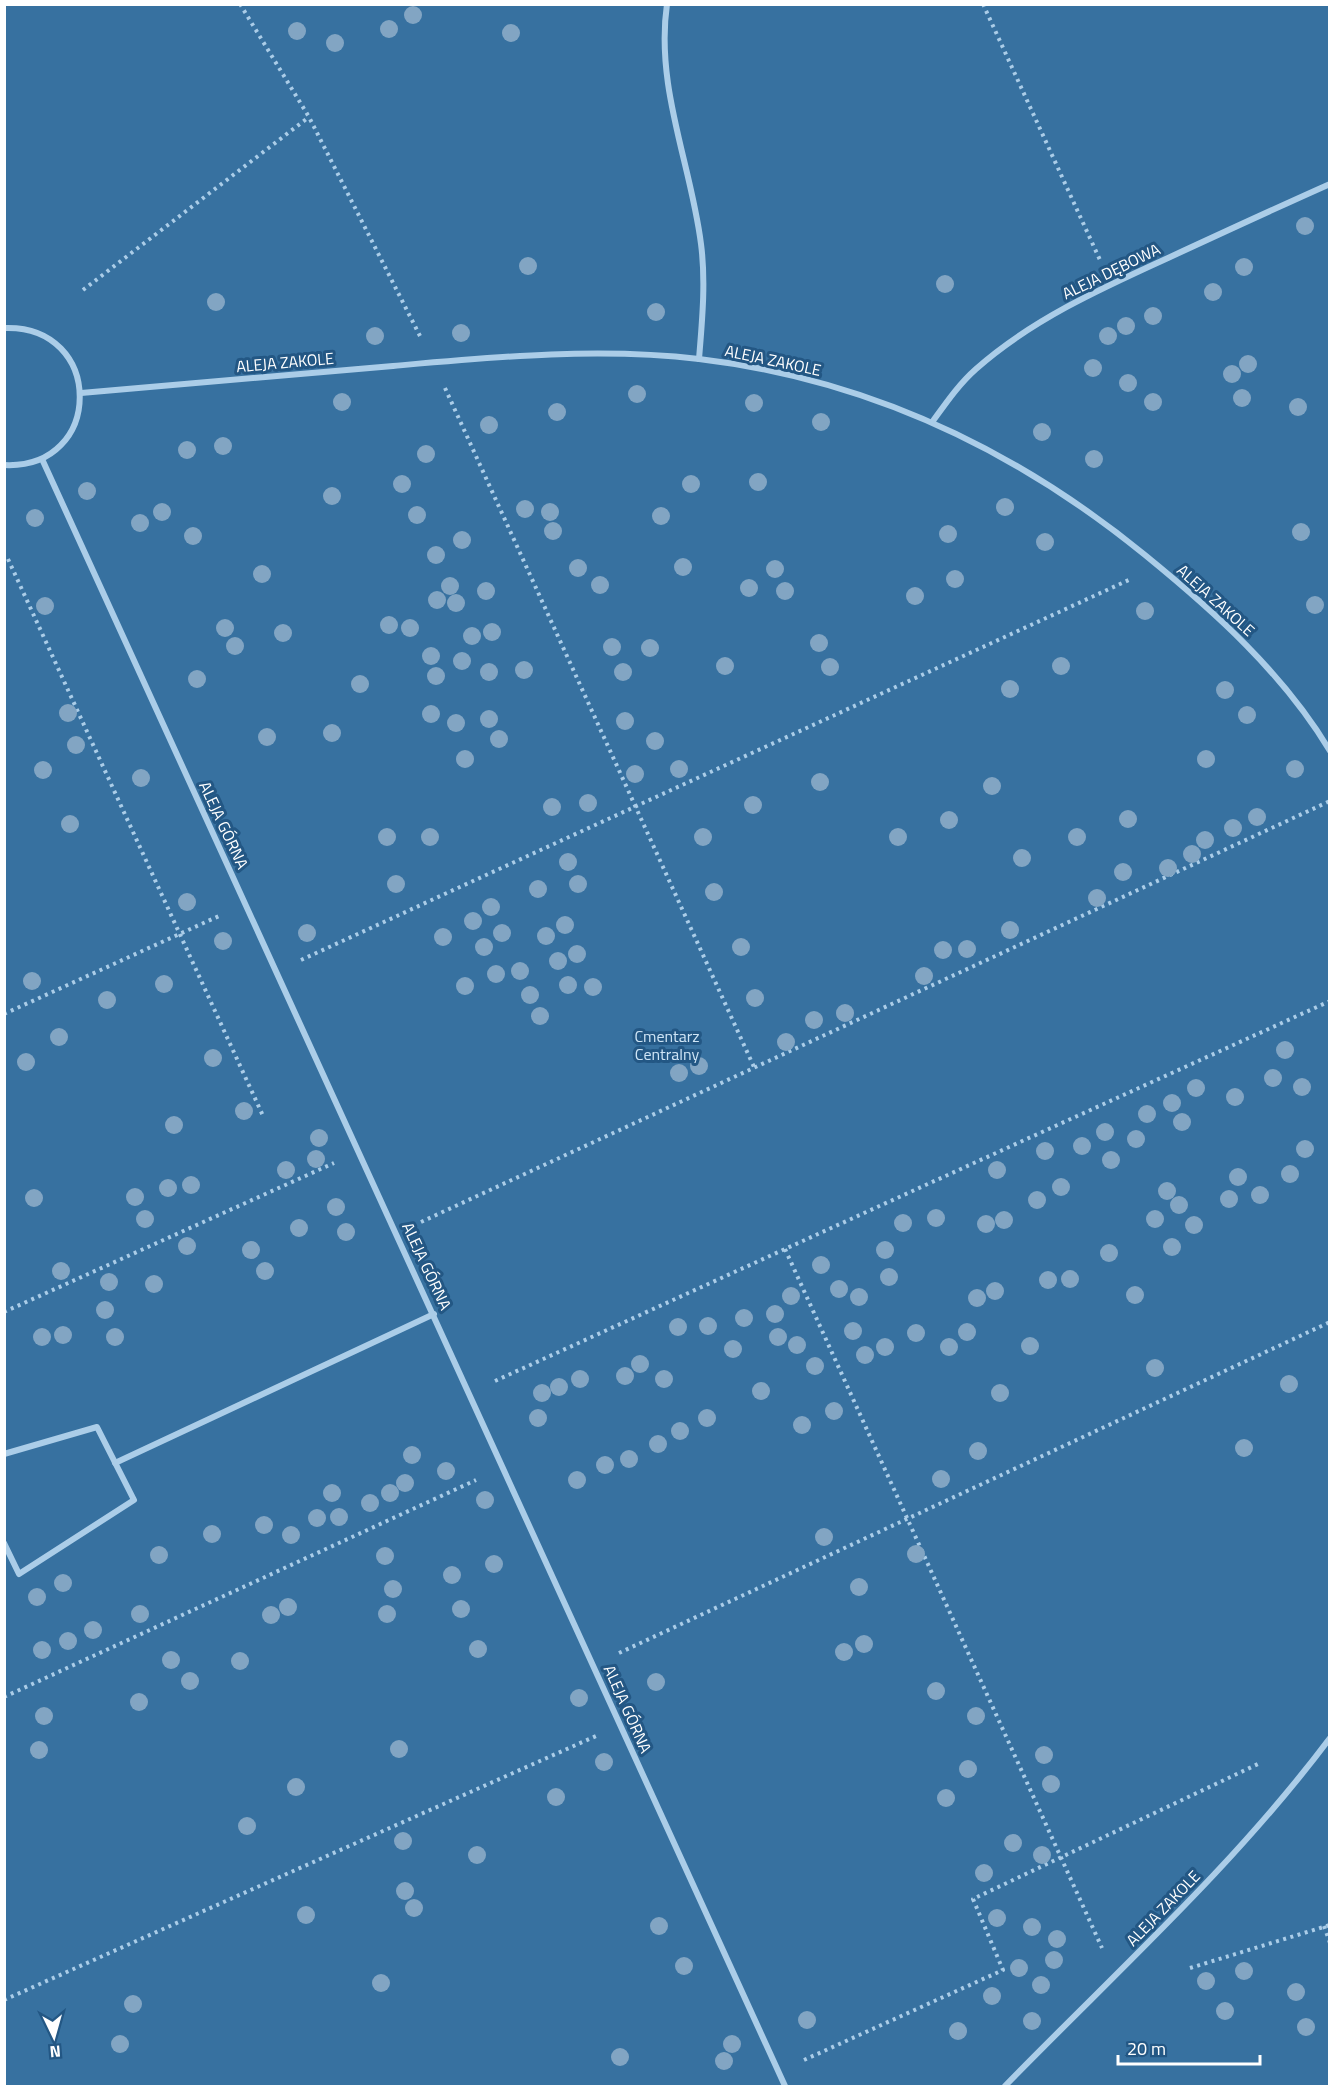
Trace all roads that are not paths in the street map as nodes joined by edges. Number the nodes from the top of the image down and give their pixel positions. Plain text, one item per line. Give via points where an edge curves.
1 (666, 6) edge
2 (1329, 184) edge
3 (4, 328) edge
4 (699, 359) junction
5 (81, 393) junction
6 (933, 422) junction
7 (42, 459) junction
8 (4, 465) edge
9 (1329, 751) edge
10 (434, 1314) junction
11 (4, 1454) edge
12 (115, 1463) junction
13 (4, 1543) edge
14 (1329, 1738) edge
15 (785, 2086) edge
16 (1005, 2086) edge

1 - 4 street via 671,109 701,245 703,310
2 - 6 street, ALEJA DĘBOWA via 1111,284 1002,348 954,393
3 - 5 street via 36,332 56,344 74,366
4 - 5 street, ALEJA ZAKOLE via 580,354 434,362
4 - 6 street, ALEJA ZAKOLE via 825,385
5 - 7 street via 80,411 71,431
6 - 9 street, ALEJA ZAKOLE via 1051,485 1159,566 1257,656 1315,727
7 - 8 street
7 - 10 street, ALEJA GÓRNA
10 - 12 street
10 - 15 street, ALEJA GÓRNA
11 - 12 street via 97,1427
12 - 13 street via 134,1500 19,1574
14 - 16 street, ALEJA ZAKOLE via 1282,1800 1227,1862

